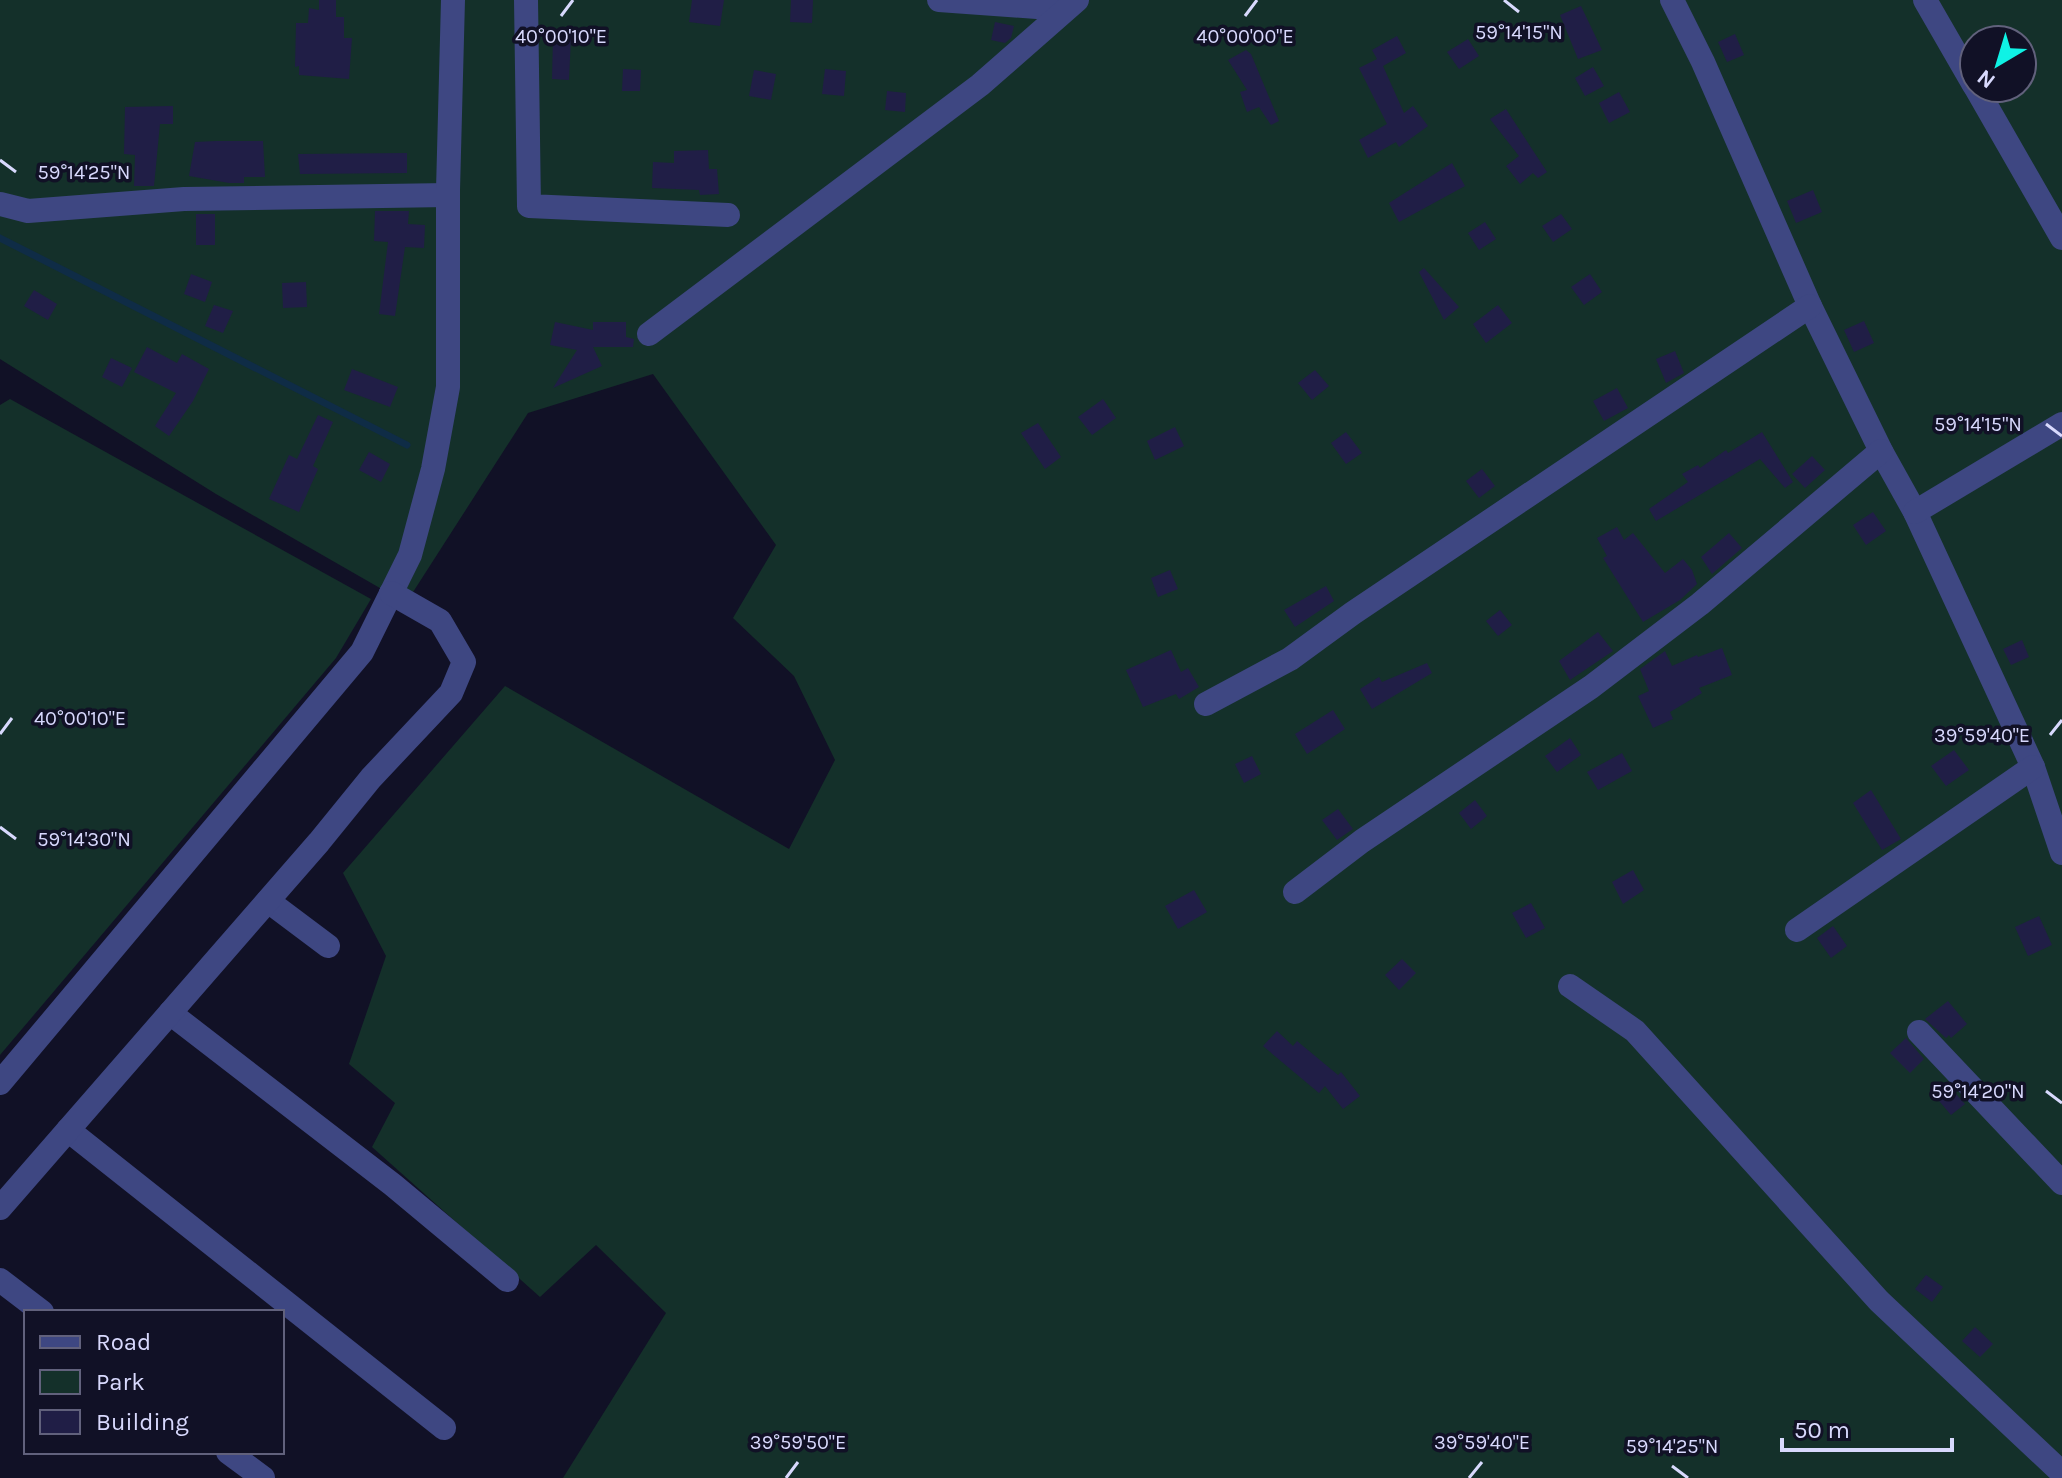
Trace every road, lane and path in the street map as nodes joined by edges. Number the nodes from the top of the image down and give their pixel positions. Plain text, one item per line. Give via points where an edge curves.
1 (453, 0) edge
2 (526, 0) edge
3 (939, 0) edge
4 (1672, 0) edge
5 (1925, 0) edge
6 (1070, 5) edge
7 (1958, 57) edge
8 (1985, 104) edge
9 (448, 195) junction
10 (0, 204) edge
11 (728, 215) dead end
12 (2062, 238) edge
13 (1810, 306) junction
14 (649, 334) dead end
15 (2062, 424) edge
16 (1881, 451) junction
17 (1915, 512) junction
18 (391, 593) junction
19 (1206, 704) dead end
20 (2033, 767) junction
21 (2062, 853) edge
22 (1295, 892) dead end
23 (268, 901) junction
24 (1797, 930) dead end
25 (328, 946) dead end
26 (1570, 986) dead end
27 (170, 1013) junction
28 (1919, 1032) dead end
29 (0, 1083) edge
30 (68, 1130) junction
31 (2062, 1183) edge
32 (0, 1208) edge
33 (0, 1280) edge
34 (507, 1280) dead end
35 (39, 1310) edge
36 (444, 1428) dead end
37 (231, 1454) edge
38 (2062, 1473) edge
39 (263, 1478) edge

1 - 9 street
2 - 11 street via 529,206
3 - 6 street
4 - 13 street
5 - 7 street
6 - 14 street via 980,85
8 - 12 street
9 - 10 street via 184,199 28,211
9 - 18 street via 448,387 410,555
13 - 16 street
13 - 19 street via 1290,659
15 - 17 street
16 - 17 street
16 - 22 street via 1700,604 1591,687
17 - 20 street
18 - 23 street via 440,621 464,662 451,693
18 - 29 street via 362,652
20 - 21 street
20 - 24 street
23 - 25 street
23 - 27 street
26 - 38 street via 1635,1031 1879,1301
27 - 30 street
27 - 34 street
28 - 31 street
30 - 32 street
30 - 36 street
33 - 35 street
37 - 39 street

